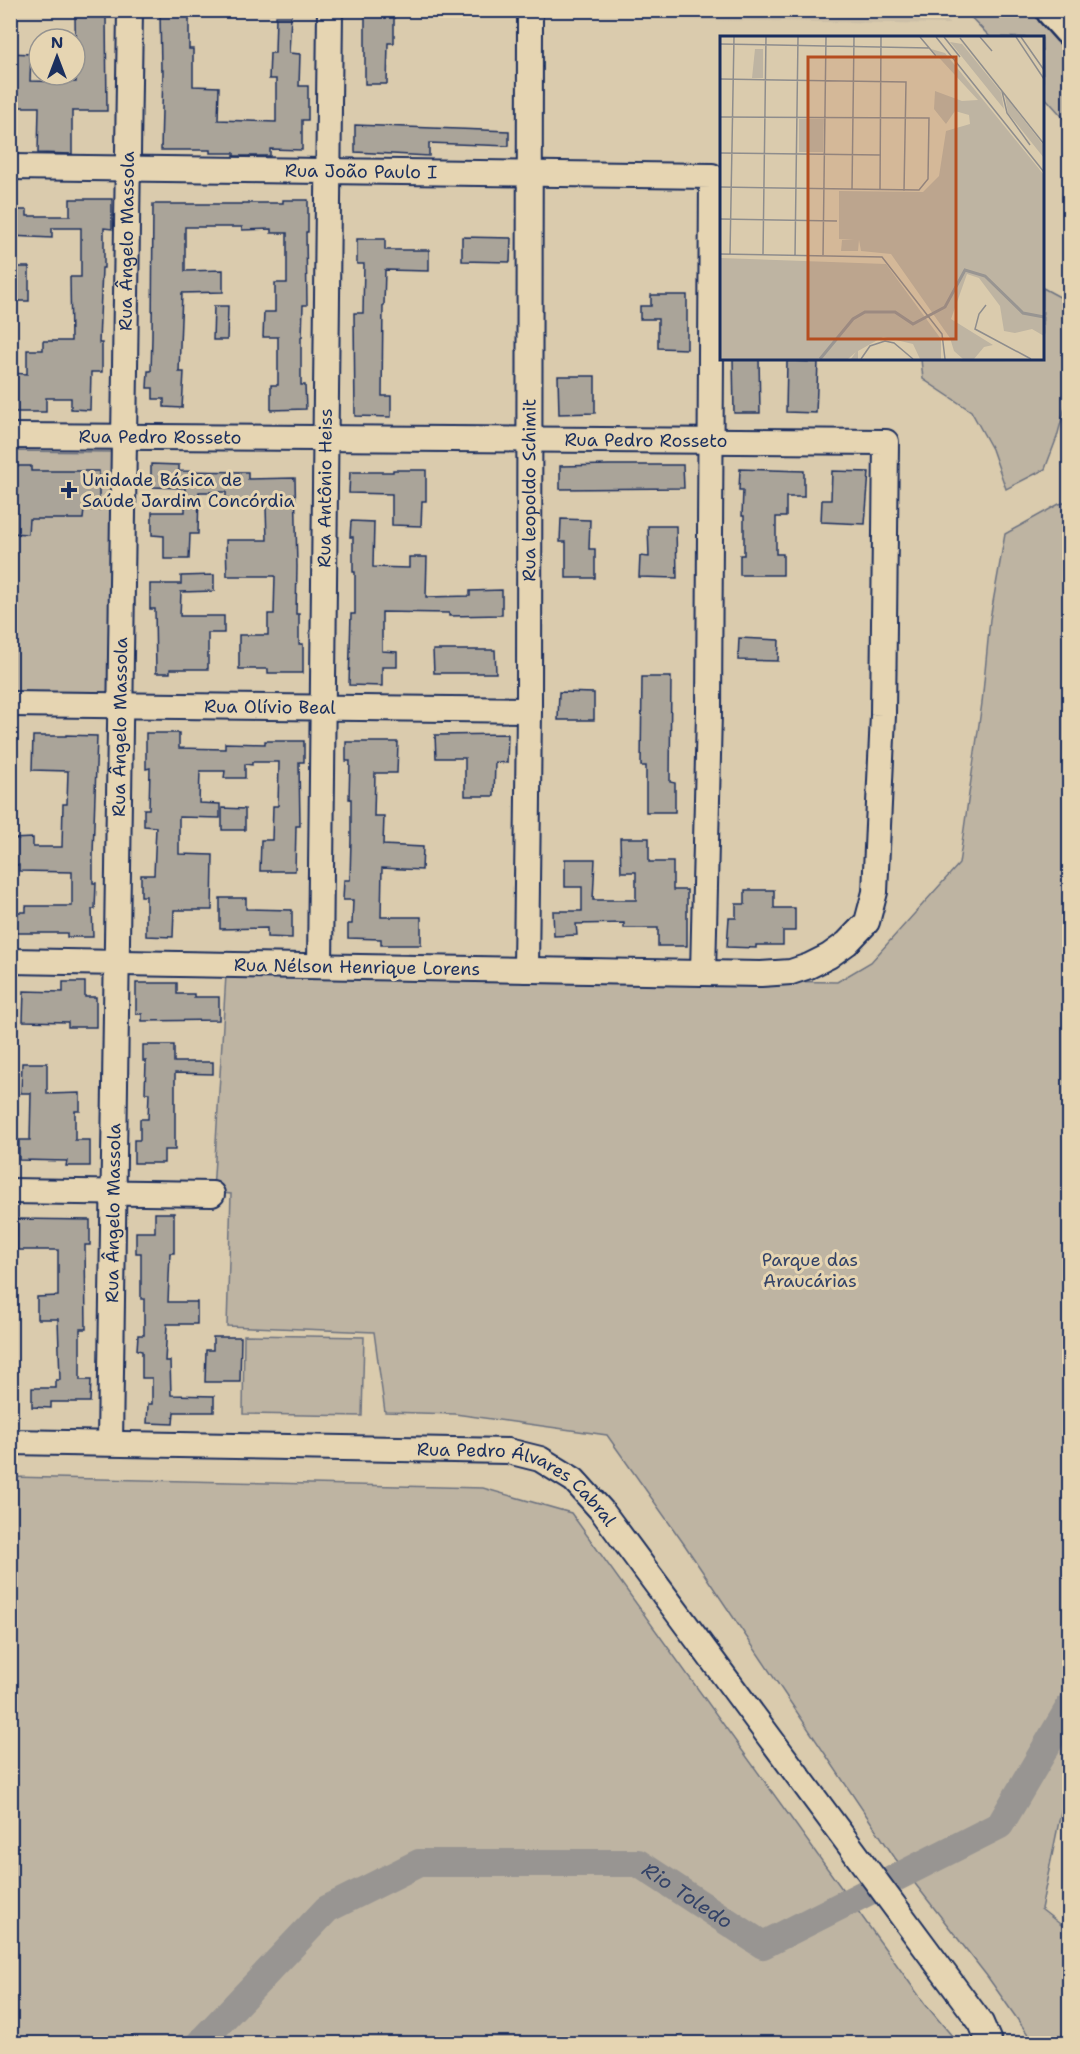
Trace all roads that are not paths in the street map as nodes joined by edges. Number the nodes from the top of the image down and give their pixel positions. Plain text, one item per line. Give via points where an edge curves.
1 (130, 10) edge
2 (330, 10) edge
3 (530, 10) edge
4 (1053, 10) edge
5 (1066, 10) edge
6 (1070, 15) edge
7 (1070, 29) edge
8 (10, 167) edge
9 (128, 169) junction
10 (329, 171) junction
11 (530, 174) junction
12 (10, 436) edge
13 (124, 437) junction
14 (326, 438) junction
15 (529, 440) junction
16 (711, 441) junction
17 (886, 442) joint
18 (10, 704) edge
19 (120, 705) junction
20 (323, 708) junction
21 (529, 710) junction
22 (10, 961) edge
23 (117, 962) junction
24 (320, 966) junction
25 (526, 970) junction
26 (703, 973) junction
27 (10, 1191) edge
28 (114, 1192) junction
29 (212, 1194) dead end
30 (10, 1442) edge
31 (110, 1443) junction
32 (990, 2043) edge

1 - 9 street, Rua Ângelo Massola
2 - 10 street, Rua Antônio Heiss
3 - 11 street, Rua leopoldo Schimit
4 - 7 highway
5 - 6 highway
8 - 9 street, Rua João Paulo I
9 - 10 street, Rua João Paulo I
9 - 13 street, Rua Ângelo Massola
10 - 11 street, Rua João Paulo I
10 - 14 street, Rua Antônio Heiss
11 - 15 street, Rua leopoldo Schimit
11 - 16 street, Rua João Paulo I via 712,176
12 - 13 street, Rua Pedro Rosseto
13 - 14 street, Rua Pedro Rosseto
13 - 19 street, Rua Ângelo Massola
14 - 15 street, Rua Pedro Rosseto
14 - 20 street, Rua Antônio Heiss
15 - 16 street, Rua Pedro Rosseto
15 - 21 street, Rua leopoldo Schimit
16 - 17 street, Rua Pedro Rosseto
16 - 26 street
17 - 26 street, Rua Nélson Henrique Lorens via 883,715 875,892 867,922 829,956 791,972
18 - 19 street, Rua Olívio Beal
19 - 20 street, Rua Olívio Beal
19 - 23 street, Rua Ângelo Massola
20 - 21 street, Rua Olívio Beal
20 - 24 street, Rua Antônio Heiss
21 - 25 street, Rua leopoldo Schimit
22 - 23 street, Rua Nélson Henrique Lorens
23 - 24 street, Rua Nélson Henrique Lorens
23 - 28 street, Rua Ângelo Massola
24 - 25 street, Rua Nélson Henrique Lorens
25 - 26 street, Rua Nélson Henrique Lorens
27 - 28 street
28 - 29 street
28 - 31 street, Rua Ângelo Massola
30 - 31 street, Rua Pedro Álvares Cabral
31 - 32 street, Rua Pedro Álvares Cabral via 508,1451 540,1459 574,1480 602,1511 854,1851 981,2023

